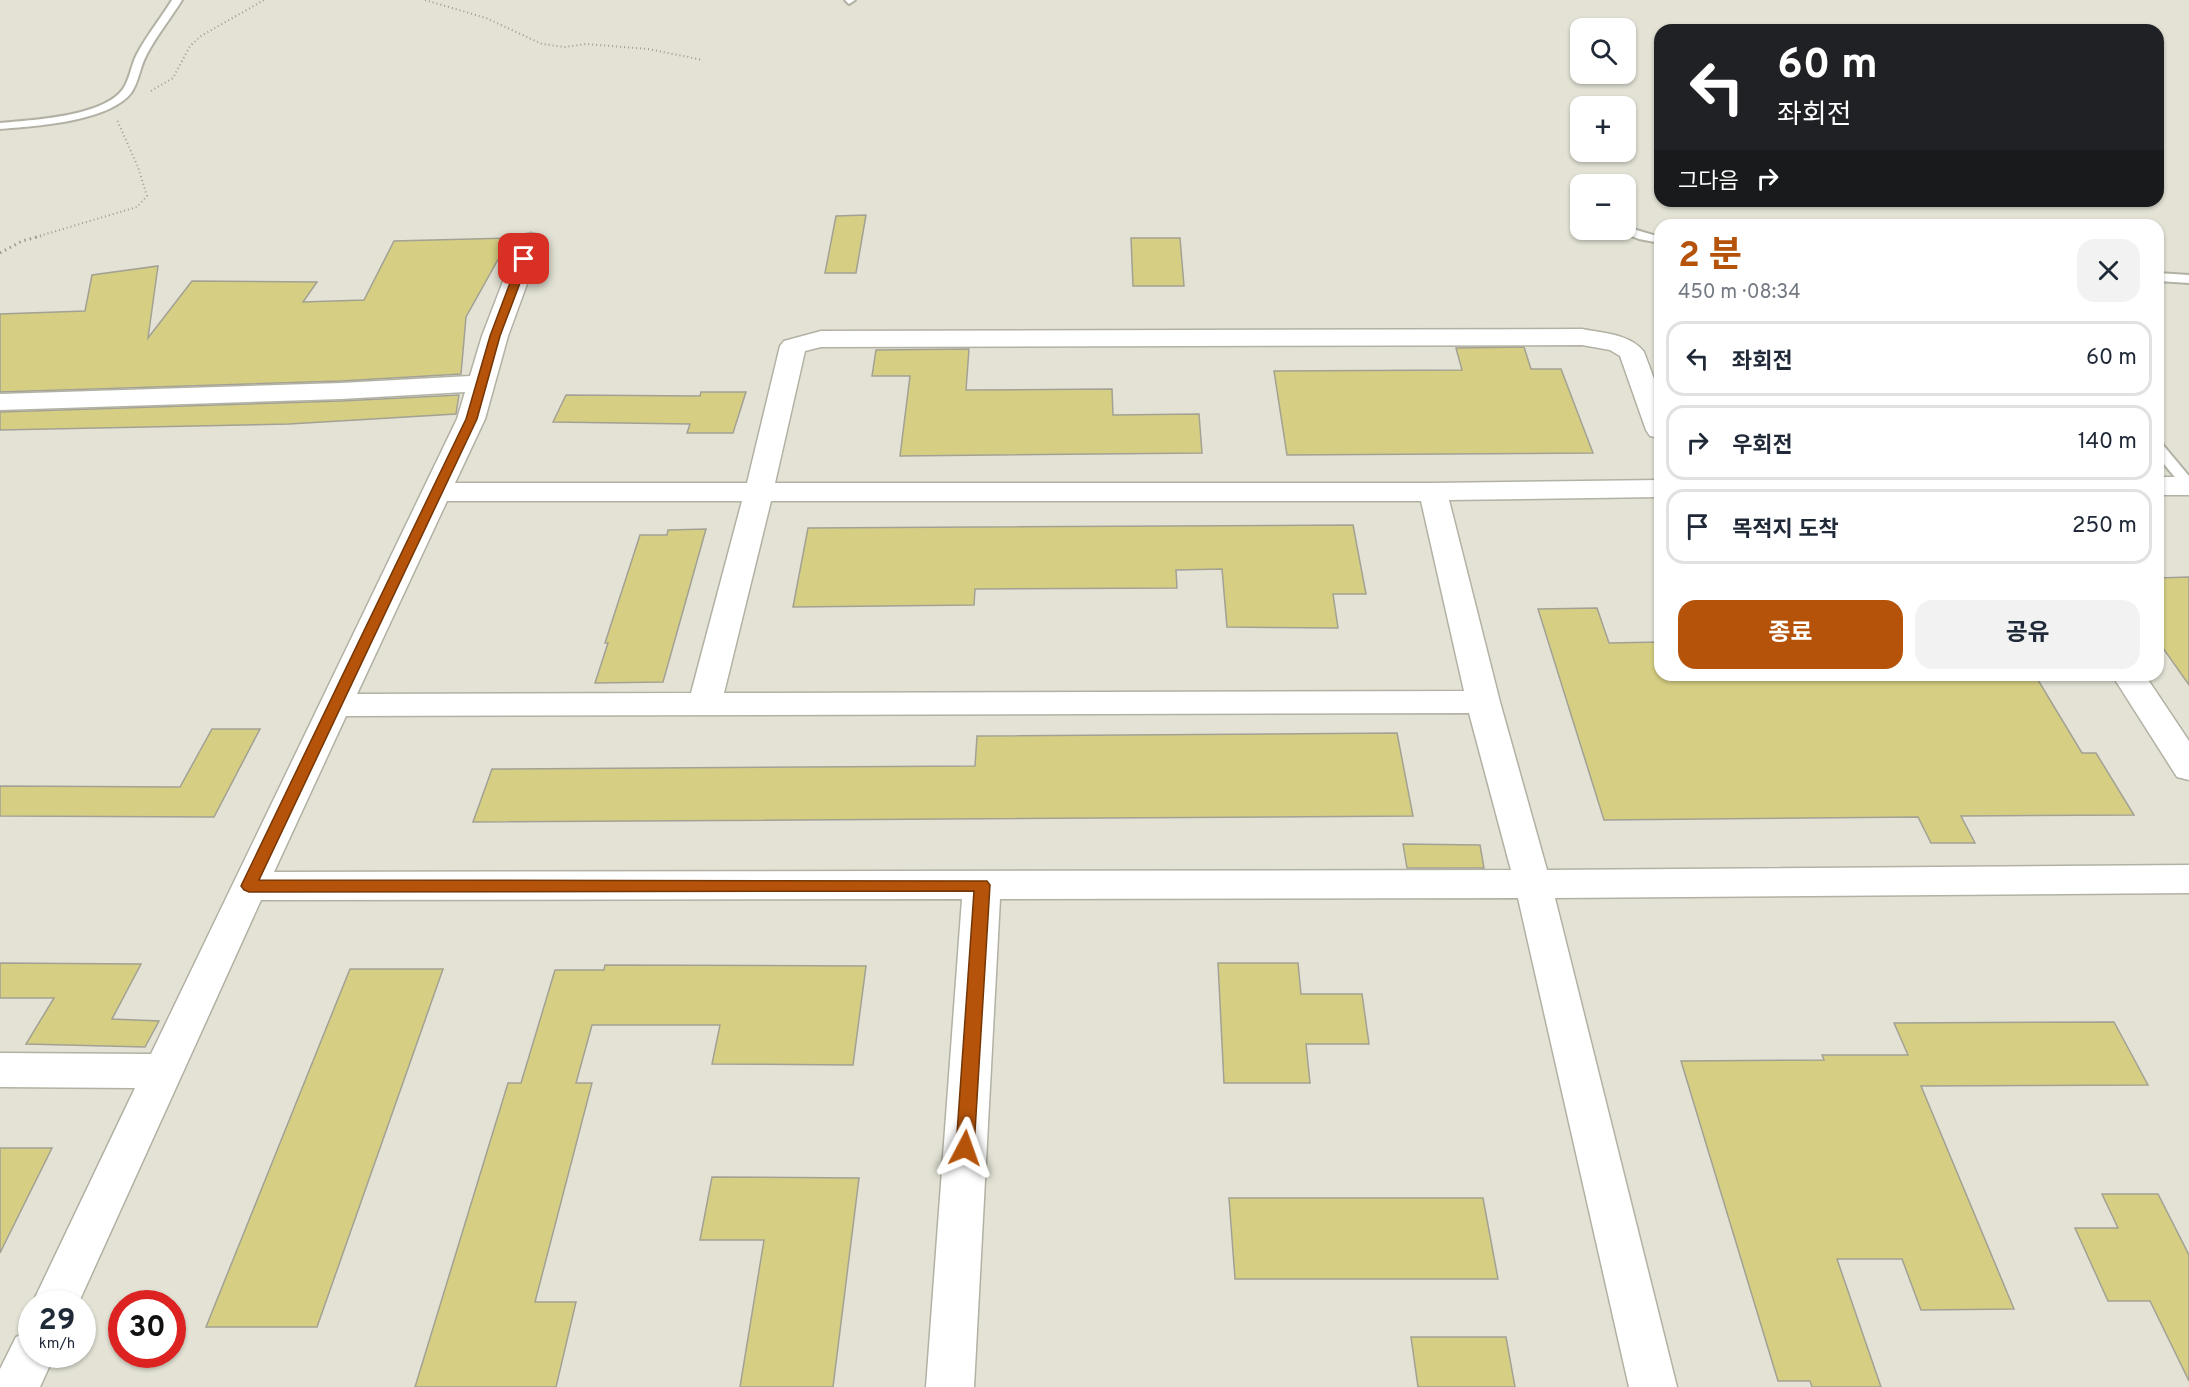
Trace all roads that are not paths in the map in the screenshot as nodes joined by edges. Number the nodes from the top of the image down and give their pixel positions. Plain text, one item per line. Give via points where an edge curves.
1 (177, 0) edge
2 (0, 126) edge
3 (1636, 234) edge
4 (1654, 239) edge
5 (531, 240) dead end
6 (2164, 277) edge
7 (2189, 279) edge
8 (483, 383) junction
9 (0, 402) edge
10 (1654, 414) edge
11 (2164, 455) edge
12 (2164, 486) edge
13 (2189, 486) edge
14 (1654, 488) edge
15 (436, 492) junction
16 (759, 492) junction
17 (1432, 492) junction
18 (2132, 681) edge
19 (1483, 702) junction
20 (705, 704) junction
21 (335, 705) junction
22 (2189, 768) edge
23 (2189, 879) edge
24 (1533, 884) junction
25 (982, 885) junction
26 (249, 886) junction
27 (0, 1070) edge
28 (163, 1071) junction
29 (61, 1290) edge
30 (25, 1368) edge
31 (16, 1387) edge
32 (950, 1387) edge
33 (1653, 1387) edge

1 - 2 lane via 141,57 127,91 118,99 74,116
3 - 4 lane
5 - 8 street via 495,336
6 - 7 lane
8 - 9 street
8 - 15 street via 471,419
10 - 16 street via 1631,352 1618,344 1582,337 821,339 793,346
11 - 13 lane
12 - 13 street
14 - 17 street
15 - 16 street
15 - 21 street
16 - 17 street
16 - 20 street
17 - 19 street
18 - 22 street
19 - 20 street
19 - 24 street
20 - 21 street
21 - 26 street
23 - 24 street
24 - 25 street
24 - 33 street
25 - 26 street
25 - 32 street
26 - 28 street
27 - 28 street
28 - 29 street
30 - 31 street

